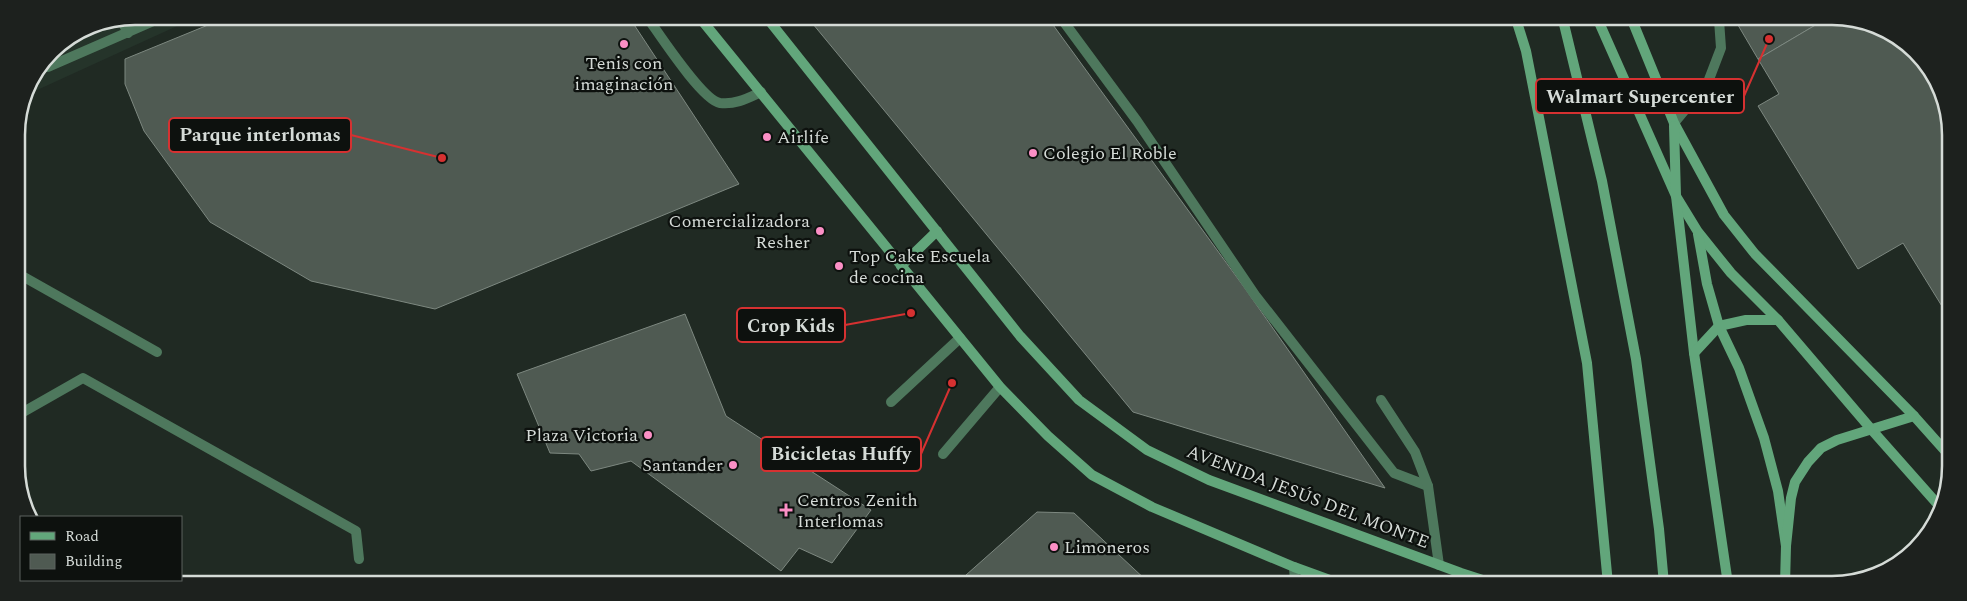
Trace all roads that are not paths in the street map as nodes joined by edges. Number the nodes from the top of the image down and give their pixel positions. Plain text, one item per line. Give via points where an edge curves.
1 (145, 25) edge
2 (654, 25) edge
3 (706, 25) edge
4 (773, 25) edge
5 (1067, 25) edge
6 (1518, 25) edge
7 (1564, 25) edge
8 (1600, 25) edge
9 (1634, 25) edge
10 (1719, 25) edge
11 (124, 26) edge
12 (128, 33) junction
13 (49, 66) edge
14 (761, 92) junction
15 (1674, 123) junction
16 (1676, 196) junction
17 (937, 231) junction
18 (1698, 232) junction
19 (901, 266) junction
20 (25, 278) edge
21 (1778, 320) junction
22 (1719, 326) junction
23 (960, 338) junction
24 (157, 352) dead end
25 (1694, 353) junction
26 (1000, 387) junction
27 (1381, 400) dead end
28 (891, 402) dead end
29 (25, 409) edge
30 (1914, 416) junction
31 (1871, 429) junction
32 (1942, 447) edge
33 (943, 454) dead end
34 (1428, 486) junction
35 (1936, 502) edge
36 (1786, 546) junction
37 (359, 559) dead end
38 (1439, 565) junction
39 (1294, 567) junction
40 (1295, 576) edge
41 (1319, 576) edge
42 (1468, 576) edge
43 (1607, 576) edge
44 (1663, 576) edge
45 (1727, 576) edge
46 (1785, 576) edge

1 - 12 street
2 - 14 street via 702,91 718,103 737,103
3 - 14 main road
4 - 17 main road, AVENIDA JESÚS DEL MONTE
5 - 34 street via 1138,121 1255,295 1388,466 1394,473
6 - 43 main road via 1526,51 1587,363
7 - 44 main road via 1602,181 1636,359
8 - 16 main road
9 - 15 main road
10 - 15 street via 1721,48 1708,82
11 - 12 street
12 - 13 street
14 - 19 main road
15 - 16 main road
15 - 30 main road via 1724,215 1755,254
16 - 18 main road
16 - 25 main road
17 - 19 main road
17 - 38 main road, AVENIDA JESÚS DEL MONTE via 1020,336 1078,400 1147,450 1209,480
18 - 21 main road via 1731,273
18 - 22 main road via 1707,284
19 - 23 main road
20 - 24 street
21 - 22 main road via 1746,320
21 - 31 main road
22 - 25 main road
22 - 36 main road via 1739,368 1764,438 1778,491
23 - 26 main road
23 - 28 street
25 - 45 main road
26 - 33 street
26 - 39 main road via 1092,475 1152,507
27 - 34 street via 1415,452
29 - 37 street via 83,378 356,531
30 - 31 main road
30 - 32 main road
31 - 35 main road
31 - 36 main road via 1821,448 1808,462 1795,482
34 - 38 street
36 - 46 main road
38 - 42 main road, AVENIDA JESÚS DEL MONTE
39 - 40 street
39 - 41 main road

